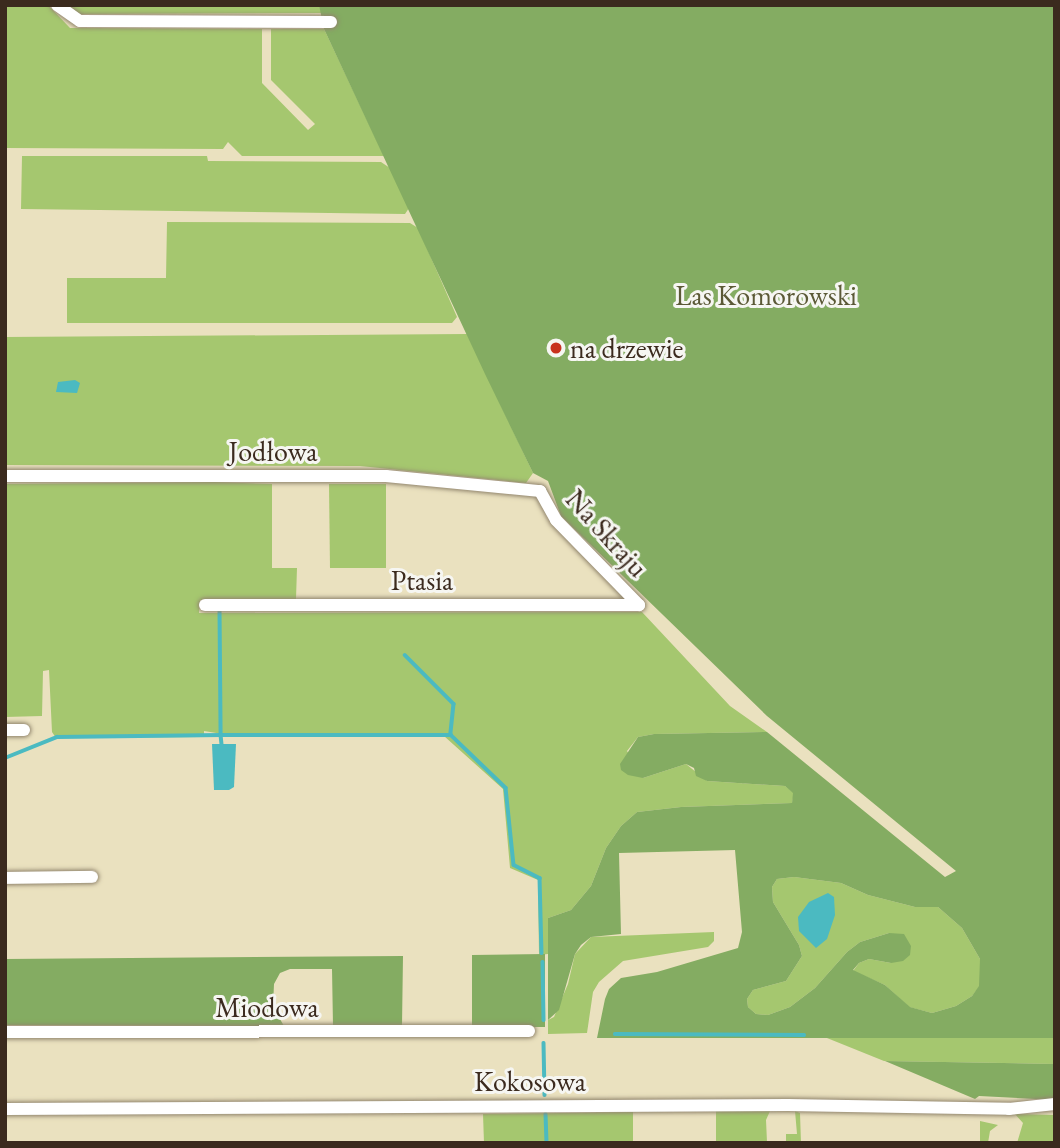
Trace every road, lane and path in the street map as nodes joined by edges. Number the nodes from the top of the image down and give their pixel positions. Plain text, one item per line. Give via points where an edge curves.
1 (57, 5) edge
2 (331, 22) dead end
3 (5, 476) edge
4 (540, 491) joint
5 (205, 605) dead end
6 (639, 605) joint
7 (5, 730) edge
8 (24, 730) dead end
9 (92, 877) dead end
10 (5, 878) edge
11 (529, 1031) dead end
12 (5, 1032) edge
13 (1055, 1104) edge
14 (5, 1109) edge

1 - 2 street via 80,20
3 - 4 street, Jodłowa via 386,476
4 - 6 street, Na Skraju via 556,520
5 - 6 street, Ptasia
7 - 8 street
9 - 10 street
11 - 12 street, Miodowa
13 - 14 street, Kokosowa via 1009,1109 774,1105

